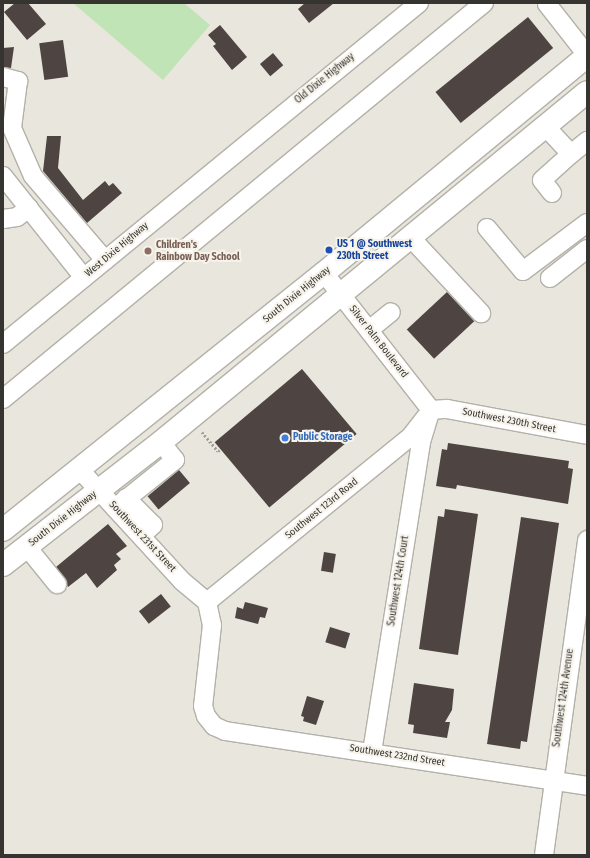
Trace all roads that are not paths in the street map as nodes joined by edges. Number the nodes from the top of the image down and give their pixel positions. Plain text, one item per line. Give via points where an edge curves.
1 (419, 3) edge
2 (484, 3) edge
3 (547, 4) dead end
4 (587, 55) edge
5 (587, 74) edge
6 (3, 77) edge
7 (587, 92) edge
8 (546, 126) junction
9 (587, 141) edge
10 (571, 154) junction
11 (231, 156) joint
12 (509, 157) junction
13 (3, 176) edge
14 (552, 193) dead end
15 (29, 208) junction
16 (3, 219) edge
17 (587, 223) edge
18 (488, 228) dead end
19 (411, 238) junction
20 (587, 249) edge
21 (105, 260) junction
22 (324, 273) junction
23 (84, 278) junction
24 (550, 278) dead end
25 (341, 295) junction
26 (391, 312) dead end
27 (480, 313) dead end
28 (369, 330) junction
29 (3, 344) edge
30 (3, 399) edge
31 (431, 410) junction
32 (587, 435) edge
33 (161, 442) junction
34 (385, 457) junction
35 (132, 464) junction
36 (80, 470) junction
37 (416, 473) junction
38 (148, 482) junction
39 (99, 491) junction
40 (121, 503) junction
41 (3, 530) edge
42 (587, 540) edge
43 (27, 547) junction
44 (3, 565) edge
45 (57, 584) dead end
46 (207, 602) junction
47 (372, 752) junction
48 (554, 782) junction
49 (587, 786) edge
50 (544, 855) edge

1 - 11 street, Old Dixie Highway
2 - 30 street
3 - 4 street
4 - 22 highway, South Dixie Highway
5 - 12 highway via 526,122
6 - 21 street via 18,81 12,128 33,176
7 - 8 highway, South Dixie Highway
8 - 10 street
8 - 12 highway, South Dixie Highway
9 - 10 street
10 - 14 street via 542,180
11 - 21 street, West Dixie Highway
12 - 19 highway, South Dixie Highway
13 - 15 street
15 - 16 street via 17,217
15 - 23 street
17 - 18 street via 524,271
19 - 25 highway, South Dixie Highway
19 - 27 street via 438,273
20 - 24 street
21 - 23 street, West Dixie Highway
22 - 25 street, Silver Palm Boulevard
22 - 36 highway, South Dixie Highway
23 - 29 street, West Dixie Highway
25 - 28 street, Silver Palm Boulevard
25 - 33 highway, South Dixie Highway
26 - 28 street
28 - 31 street, Silver Palm Boulevard
31 - 32 street, Southwest 230th Street via 447,409
31 - 34 street, Southwest 123rd Road via 411,436
31 - 37 street, Southwest 124th Court via 421,442
33 - 35 highway, South Dixie Highway
33 - 38 street via 175,460
34 - 37 street via 402,457
34 - 46 street, Southwest 123rd Road
35 - 38 street
35 - 39 highway, South Dixie Highway
36 - 39 street, Southwest 231st Street
36 - 41 highway, South Dixie Highway
37 - 47 street, Southwest 124th Court
38 - 40 street
39 - 40 street, Southwest 231st Street
39 - 43 highway, South Dixie Highway
40 - 46 street, Southwest 231st Street via 140,536 182,581
42 - 48 street, Southwest 124th Avenue
43 - 44 highway, South Dixie Highway
43 - 45 street
46 - 47 street, Southwest 232nd Street via 212,618 212,635 203,702 210,722 226,731
47 - 48 street, Southwest 232nd Street
48 - 49 street, Southwest 232nd Street
48 - 50 street, Southwest 124th Avenue

